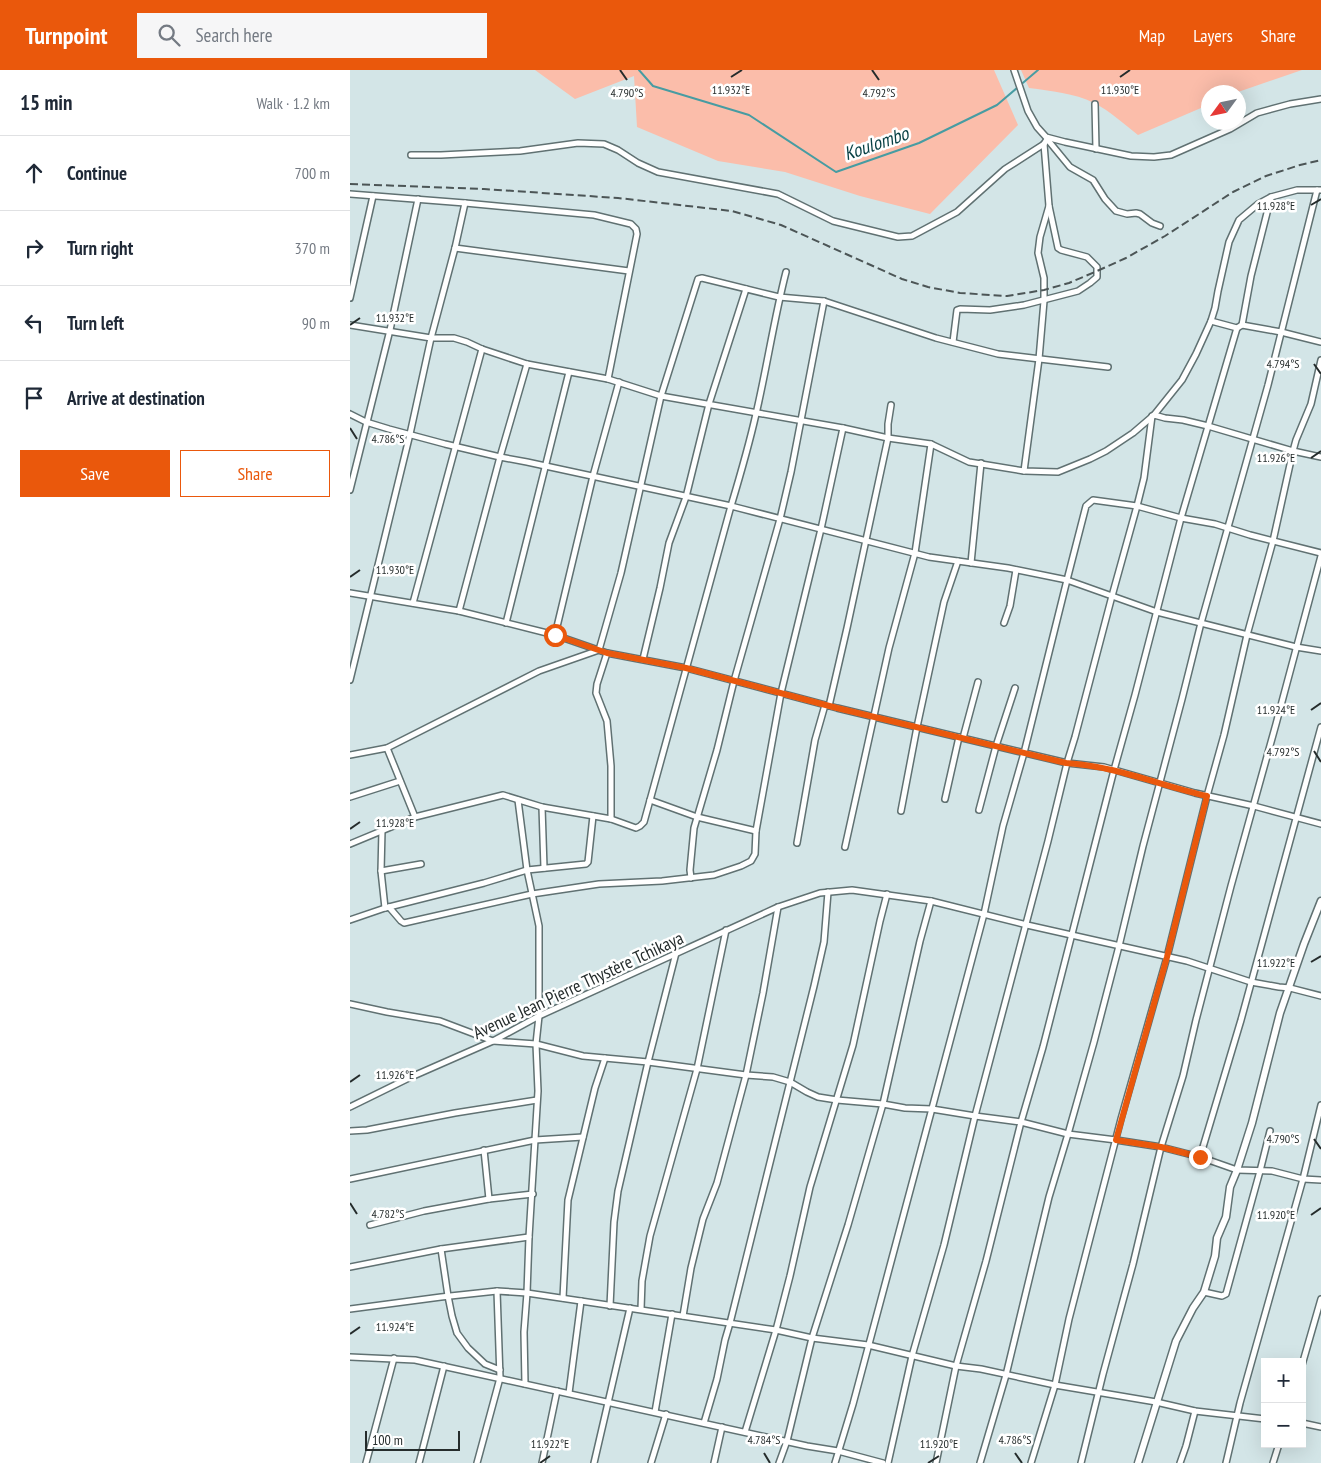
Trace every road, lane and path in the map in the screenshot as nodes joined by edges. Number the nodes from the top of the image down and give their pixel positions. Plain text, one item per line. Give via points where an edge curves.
1 (1014, 70) edge
2 (1321, 100) edge
3 (1094, 104) dead end
4 (1046, 141) junction
5 (1096, 149) junction
6 (411, 155) dead end
7 (1319, 190) edge
8 (350, 194) edge
9 (373, 196) junction
10 (1270, 198) junction
11 (418, 199) junction
12 (465, 203) junction
13 (1049, 206) junction
14 (1160, 226) dead end
15 (455, 248) junction
16 (629, 271) junction
17 (786, 272) dead end
18 (746, 289) junction
19 (779, 297) junction
20 (350, 298) edge
21 (1044, 300) junction
22 (824, 302) junction
23 (1211, 321) junction
24 (350, 325) edge
25 (1239, 327) junction
26 (390, 330) junction
27 (1281, 332) junction
28 (431, 338) junction
29 (953, 342) junction
30 (1321, 342) edge
31 (482, 349) junction
32 (1039, 359) junction
33 (1321, 360) edge
34 (527, 364) junction
35 (1108, 367) dead end
36 (568, 372) junction
37 (608, 379) junction
38 (619, 382) junction
39 (661, 396) junction
40 (709, 404) junction
41 (891, 405) dead end
42 (756, 413) junction
43 (350, 414) edge
44 (1153, 415) junction
45 (801, 421) junction
46 (366, 422) junction
47 (1208, 426) junction
48 (843, 428) junction
49 (410, 434) junction
50 (888, 438) junction
51 (1252, 438) junction
52 (931, 444) junction
53 (455, 447) junction
54 (1293, 452) junction
55 (1321, 456) edge
56 (500, 457) junction
57 (981, 464) junction
58 (544, 466) junction
59 (1024, 471) junction
60 (593, 476) junction
61 (640, 487) junction
62 (350, 490) edge
63 (686, 497) junction
64 (731, 506) junction
65 (1137, 506) junction
66 (1182, 518) junction
67 (780, 519) junction
68 (1228, 529) junction
69 (821, 530) junction
70 (865, 541) junction
71 (1273, 541) junction
72 (915, 553) junction
73 (1321, 554) edge
74 (958, 561) junction
75 (971, 563) junction
76 (1016, 570) junction
77 (1067, 580) junction
78 (350, 593) edge
79 (370, 596) junction
80 (1112, 596) junction
81 (412, 603) junction
82 (459, 611) junction
83 (1157, 612) junction
84 (506, 623) junction
85 (1004, 623) dead end
86 (1201, 623) junction
87 (555, 635) junction
88 (1247, 635) junction
89 (1296, 647) junction
90 (599, 650) junction
91 (1321, 652) edge
92 (607, 653) junction
93 (643, 659) junction
94 (686, 668) junction
95 (350, 680) edge
96 (734, 681) junction
97 (978, 682) dead end
98 (1016, 688) dead end
99 (781, 693) junction
100 (827, 705) junction
101 (874, 717) junction
102 (917, 727) junction
103 (1321, 727) edge
104 (961, 738) junction
105 (996, 746) junction
106 (387, 748) junction
107 (1024, 753) junction
108 (350, 755) edge
109 (1066, 763) junction
110 (1114, 770) junction
111 (400, 781) junction
112 (1160, 784) junction
113 (1207, 796) junction
114 (350, 797) edge
115 (518, 800) junction
116 (650, 800) junction
117 (945, 800) dead end
118 (1254, 806) junction
119 (542, 807) junction
120 (979, 810) dead end
121 (901, 811) dead end
122 (593, 816) junction
123 (697, 817) junction
124 (415, 818) junction
125 (1296, 818) junction
126 (611, 819) junction
127 (1321, 824) edge
128 (382, 830) junction
129 (756, 831) junction
130 (797, 843) dead end
131 (350, 844) edge
132 (845, 847) dead end
133 (421, 864) dead end
134 (544, 868) junction
135 (528, 870) junction
136 (381, 871) junction
137 (691, 878) junction
138 (828, 892) junction
139 (532, 894) junction
140 (887, 894) junction
141 (931, 901) junction
142 (1321, 901) edge
143 (778, 906) junction
144 (387, 907) junction
145 (984, 914) junction
146 (350, 920) edge
147 (1026, 925) junction
148 (726, 930) junction
149 (1072, 935) junction
150 (1119, 946) junction
151 (676, 953) junction
152 (1167, 957) junction
153 (1210, 968) junction
154 (1251, 982) junction
155 (1290, 988) junction
156 (1321, 996) edge
157 (350, 1004) edge
158 (539, 1016) junction
159 (493, 1041) junction
160 (536, 1044) junction
161 (605, 1058) junction
162 (648, 1062) junction
163 (697, 1069) junction
164 (746, 1075) junction
165 (790, 1082) junction
166 (537, 1100) junction
167 (837, 1100) junction
168 (883, 1104) junction
169 (1321, 1105) edge
170 (350, 1107) edge
171 (932, 1109) junction
172 (975, 1116) junction
173 (1021, 1122) junction
174 (350, 1131) edge
175 (1270, 1131) dead end
176 (1068, 1134) junction
177 (584, 1136) junction
178 (535, 1140) junction
179 (1116, 1140) junction
180 (1161, 1147) junction
181 (484, 1150) junction
182 (1200, 1157) junction
183 (1237, 1170) junction
184 (1260, 1171) junction
185 (1303, 1178) junction
186 (350, 1179) edge
187 (1321, 1180) edge
188 (533, 1194) junction
189 (490, 1199) junction
190 (370, 1225) dead end
191 (529, 1237) junction
192 (441, 1249) junction
193 (350, 1268) edge
194 (497, 1291) junction
195 (528, 1292) junction
196 (1204, 1292) junction
197 (448, 1296) junction
198 (563, 1298) junction
199 (1321, 1299) edge
200 (582, 1301) junction
201 (610, 1306) junction
202 (630, 1308) junction
203 (350, 1309) edge
204 (641, 1309) junction
205 (672, 1314) junction
206 (684, 1316) junction
207 (730, 1323) junction
208 (776, 1330) junction
209 (812, 1338) junction
210 (868, 1346) junction
211 (912, 1356) junction
212 (350, 1357) edge
213 (394, 1358) junction
214 (1304, 1358) edge
215 (444, 1366) junction
216 (956, 1366) junction
217 (500, 1370) junction
218 (1006, 1375) junction
219 (500, 1378) junction
220 (525, 1384) junction
221 (1055, 1385) junction
222 (557, 1391) junction
223 (1099, 1392) junction
224 (569, 1393) junction
225 (608, 1402) junction
226 (1156, 1402) junction
227 (1194, 1411) junction
228 (655, 1412) junction
229 (666, 1414) junction
230 (1238, 1416) junction
231 (1261, 1419) edge
232 (704, 1423) junction
233 (1306, 1425) edge
234 (722, 1426) junction
235 (1321, 1427) edge
236 (745, 1432) junction
237 (787, 1441) junction
238 (1278, 1448) edge
239 (838, 1451) junction
240 (366, 1463) edge
241 (419, 1463) edge
242 (477, 1463) edge
243 (542, 1463) edge
244 (594, 1463) edge
245 (651, 1463) edge
246 (714, 1463) edge
247 (779, 1463) edge
248 (835, 1463) edge
249 (882, 1463) edge
250 (888, 1463) edge
251 (936, 1463) edge
252 (980, 1463) edge
253 (1031, 1463) edge
254 (1081, 1463) edge
255 (1138, 1463) edge
256 (1180, 1463) edge
257 (1226, 1463) edge
258 (1273, 1463) edge

1 - 4 street via 1026,107
2 - 5 street via 1257,113 1230,129 1162,157
3 - 5 street
4 - 5 street
4 - 6 street via 1005,170 957,212 912,236 898,238 833,221 778,194 658,172 604,144
4 - 13 street
4 - 14 street via 1070,167 1093,180 1116,211 1140,214
7 - 10 street via 1297,190
7 - 27 street
8 - 9 street
9 - 11 street
9 - 20 street
10 - 23 street via 1239,220 1229,242
10 - 25 street
11 - 12 street
11 - 26 street
12 - 15 street
12 - 16 street via 594,215 631,224 637,231
13 - 21 street via 1038,253 1044,278
13 - 21 street via 1058,248 1088,257 1096,266 1097,277 1078,291
15 - 16 street
15 - 28 street
16 - 37 street
17 - 19 street
18 - 19 street
18 - 39 street via 698,279
18 - 40 street
19 - 22 street
19 - 42 street
21 - 29 street via 990,310 960,308 957,310
21 - 32 street
22 - 29 street
22 - 45 street
23 - 25 street
23 - 44 street via 1182,380
24 - 26 street
25 - 27 street
25 - 47 street
26 - 28 street
26 - 46 street
27 - 30 street
27 - 51 street
28 - 31 street via 454,338
28 - 49 street
29 - 32 street via 998,354
31 - 34 street
31 - 53 street
32 - 35 street
32 - 59 street
33 - 54 street via 1311,404
34 - 36 street
34 - 56 street
36 - 37 street
36 - 58 street
37 - 38 street
38 - 39 street
38 - 60 street
39 - 40 street
39 - 61 street
40 - 42 street
40 - 63 street
41 - 50 street
42 - 45 street
42 - 64 street
43 - 46 street
44 - 47 street
44 - 59 street via 1133,433 1090,460 1058,472
44 - 65 street
45 - 48 street
45 - 67 street
46 - 49 street
46 - 62 street
47 - 51 street
47 - 66 street
48 - 50 street
48 - 69 street
49 - 53 street
49 - 79 street
50 - 52 street
50 - 70 street
51 - 54 street
51 - 68 street
52 - 57 street via 961,459
52 - 72 street
53 - 56 street
53 - 81 street
54 - 55 street
54 - 71 street
56 - 58 street
56 - 82 street
57 - 59 street
57 - 75 street
58 - 60 street
58 - 84 street
60 - 61 street
60 - 87 street
61 - 63 street
61 - 90 street via 621,573
63 - 64 street
63 - 93 street via 670,543
64 - 67 street
64 - 94 street
65 - 66 street
65 - 77 street via 1099,500 1086,506
65 - 80 street
66 - 68 street
66 - 83 street
67 - 69 street
67 - 96 street
68 - 71 street
68 - 86 street
69 - 70 street
69 - 99 street
70 - 72 street
70 - 100 street
71 - 73 street
71 - 88 street
72 - 74 street
72 - 101 street
73 - 89 street
74 - 75 street
74 - 102 street via 944,602
75 - 76 street
76 - 77 street
76 - 85 street
77 - 80 street
77 - 107 street
78 - 79 street
79 - 81 street
79 - 95 street
80 - 83 street
80 - 109 street
81 - 82 street
82 - 84 street
83 - 86 street
83 - 110 street
84 - 87 street
86 - 88 street
86 - 112 street
87 - 90 street
88 - 89 street
88 - 113 street
89 - 91 street
89 - 118 street
90 - 92 street
90 - 106 street via 539,671
92 - 93 street
92 - 126 street via 596,694 606,721 611,766
93 - 94 street
94 - 96 street
94 - 116 street
96 - 99 street
96 - 123 street
97 - 104 street
98 - 105 street
99 - 100 street
99 - 129 street
100 - 101 street
100 - 130 street via 815,740
101 - 102 street
101 - 132 street
102 - 104 street
102 - 121 street
103 - 125 street
104 - 105 street
104 - 117 street
105 - 107 street
105 - 120 street
106 - 108 street
106 - 111 street
107 - 109 street
107 - 145 street via 1003,826
109 - 110 street
109 - 147 street
110 - 112 street
110 - 149 street
111 - 114 street
111 - 124 street
112 - 113 street
112 - 150 street
113 - 118 street
113 - 152 street
115 - 119 street
115 - 124 street via 503,795
115 - 135 street
116 - 123 street
116 - 126 street via 644,822 636,828
118 - 125 street
118 - 153 street
119 - 122 street
119 - 134 street
122 - 126 street
122 - 134 street via 588,862
123 - 129 street
123 - 137 street via 691,851
124 - 128 street
125 - 127 street
125 - 154 street
128 - 131 street
128 - 136 street
129 - 137 street via 755,854 751,861 714,875
133 - 136 street
134 - 135 street
135 - 139 street
135 - 144 street
136 - 144 street
137 - 139 street via 599,884
138 - 140 street, Avenue Jean Pierre Thystère Tchikaya via 852,890
138 - 143 street, Avenue Jean Pierre Thystère Tchikaya
138 - 165 street via 824,942
139 - 144 street via 404,922
139 - 158 street via 539,926
140 - 141 street, Avenue Jean Pierre Thystère Tchikaya
140 - 167 street via 853,1045
141 - 145 street, Avenue Jean Pierre Thystère Tchikaya
141 - 168 street
142 - 155 street
143 - 148 street, Avenue Jean Pierre Thystère Tchikaya
143 - 164 street
144 - 146 street
145 - 147 street, Avenue Jean Pierre Thystère Tchikaya
145 - 171 street
147 - 149 street, Avenue Jean Pierre Thystère Tchikaya
147 - 172 street
148 - 151 street, Avenue Jean Pierre Thystère Tchikaya
148 - 163 street
149 - 150 street, Avenue Jean Pierre Thystère Tchikaya
149 - 173 street
150 - 152 street, Avenue Jean Pierre Thystère Tchikaya
150 - 176 street
151 - 158 street, Avenue Jean Pierre Thystère Tchikaya
151 - 162 street
152 - 153 street, Avenue Jean Pierre Thystère Tchikaya
152 - 179 street
153 - 154 street, Avenue Jean Pierre Thystère Tchikaya
153 - 180 street
154 - 155 street, Avenue Jean Pierre Thystère Tchikaya
154 - 182 street
155 - 156 street, Avenue Jean Pierre Thystère Tchikaya
155 - 183 street via 1280,1013
157 - 159 street via 440,1021
158 - 159 street, Avenue Jean Pierre Thystère Tchikaya
158 - 160 street
159 - 160 street
159 - 170 street, Avenue Jean Pierre Thystère Tchikaya
160 - 161 street
160 - 166 street
161 - 162 street
161 - 177 street
162 - 163 street
162 - 201 street via 618,1191
163 - 164 street
163 - 204 street via 650,1236
164 - 165 street
164 - 206 street via 703,1219
165 - 167 street via 807,1092
165 - 207 street
166 - 174 street
166 - 178 street
167 - 168 street
167 - 208 street via 810,1187
168 - 171 street
168 - 209 street
169 - 185 street
171 - 172 street
171 - 210 street
172 - 173 street
172 - 211 street via 944,1245
173 - 176 street
173 - 216 street
175 - 184 street
176 - 179 street
176 - 218 street via 1049,1197
177 - 178 street
177 - 198 street via 568,1200
178 - 181 street
178 - 188 street
179 - 180 street
179 - 221 street
180 - 182 street
180 - 223 street
181 - 186 street
181 - 189 street
182 - 183 street
183 - 184 street
183 - 196 street
184 - 185 street
184 - 196 street via 1226,1294
185 - 187 street
185 - 230 street
188 - 189 street
188 - 191 street
189 - 190 street via 424,1210
191 - 192 street
191 - 195 street
192 - 193 street
192 - 197 street
194 - 195 street
194 - 197 street
194 - 217 street
195 - 198 street
195 - 220 street via 524,1332
196 - 226 street via 1176,1341
197 - 203 street
197 - 217 street via 457,1333 485,1364
198 - 200 street
199 - 214 street
200 - 201 street
200 - 224 street
201 - 202 street
202 - 204 street
202 - 225 street
204 - 205 street
205 - 206 street
205 - 228 street
206 - 207 street
207 - 208 street
207 - 232 street
208 - 209 street
208 - 236 street
209 - 210 street
209 - 237 street
210 - 211 street
210 - 239 street
211 - 216 street
211 - 250 street
212 - 213 street
213 - 215 street
213 - 240 street
215 - 219 street
215 - 241 street
216 - 218 street
216 - 251 street
217 - 219 street
218 - 221 street
218 - 252 street
219 - 220 street
219 - 242 street
220 - 222 street
221 - 223 street
221 - 253 street
222 - 224 street
222 - 243 street
223 - 226 street
223 - 254 street
224 - 225 street
225 - 228 street
225 - 244 street
226 - 227 street
226 - 255 street
227 - 230 street
227 - 256 street
228 - 229 street
229 - 232 street
229 - 245 street
230 - 231 street
230 - 257 street
232 - 234 street
233 - 235 street
234 - 236 street
234 - 246 street
236 - 237 street
237 - 239 street
237 - 247 street
238 - 258 street
239 - 248 street
239 - 249 street

